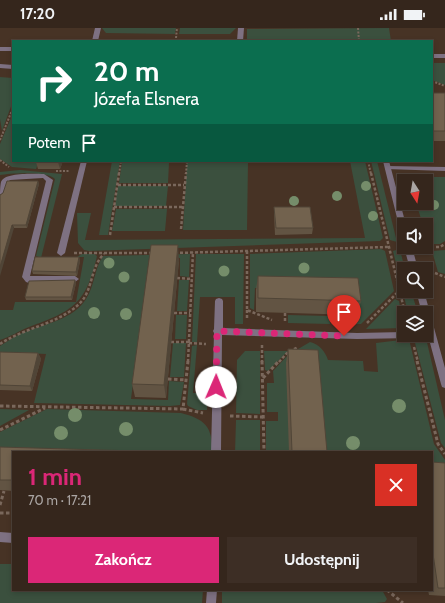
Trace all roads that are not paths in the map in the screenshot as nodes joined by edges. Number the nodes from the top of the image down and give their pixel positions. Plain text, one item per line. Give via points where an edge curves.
1 (98, 28) edge
2 (241, 28) edge
3 (95, 40) edge
4 (240, 40) edge
5 (0, 49) edge
6 (12, 49) edge
7 (433, 56) edge
8 (445, 56) edge
9 (0, 66) edge
10 (12, 67) edge
11 (84, 162) edge
12 (387, 165) edge
13 (445, 169) edge
14 (0, 196) edge
15 (401, 218) edge
16 (61, 253) road end
17 (75, 280) edge
18 (218, 301) dead end
19 (217, 331) junction
20 (397, 335) edge
21 (432, 342) edge
22 (445, 384) edge
23 (216, 451) edge
24 (0, 537) edge
25 (12, 538) edge
26 (212, 591) edge
27 (211, 603) edge

1 - 3 street
2 - 4 street
5 - 6 street
7 - 8 street
9 - 10 street
11 - 16 street
12 - 13 street
12 - 15 street
14 - 17 street via 4,182 8,178 44,176 50,180 26,277 29,280
18 - 19 street
19 - 20 street
19 - 23 street
21 - 22 street
24 - 25 street
26 - 27 street

